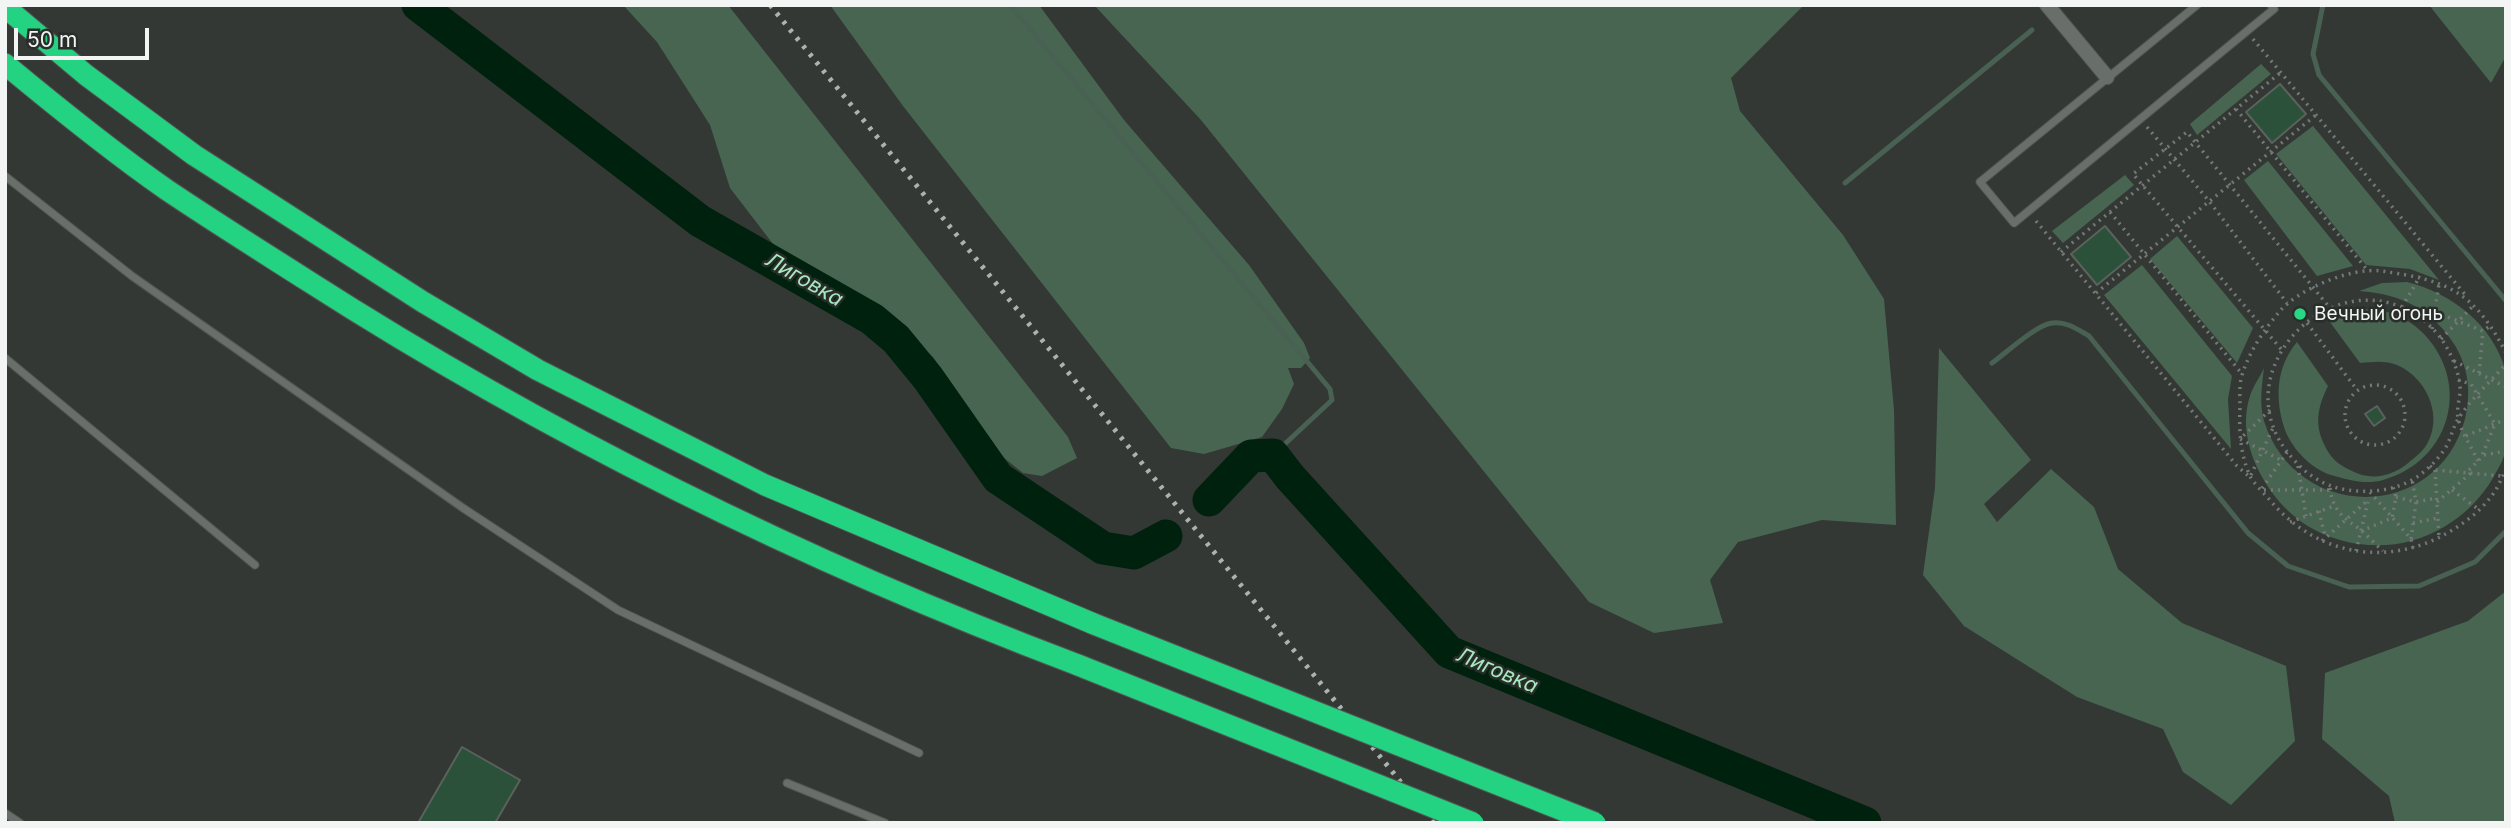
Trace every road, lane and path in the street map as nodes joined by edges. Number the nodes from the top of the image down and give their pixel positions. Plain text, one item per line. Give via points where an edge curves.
1 (2047, 5) edge
2 (2197, 5) edge
3 (2272, 5) edge
4 (5, 7) edge
5 (2247, 32) junction
6 (5, 64) edge
7 (2280, 72) junction
8 (2107, 77) junction
9 (2236, 108) junction
10 (2316, 115) junction
11 (2141, 118) junction
12 (2196, 142) junction
13 (2165, 148) junction
14 (2271, 151) junction
15 (2175, 159) junction
16 (5, 176) edge
17 (2231, 184) junction
18 (2143, 186) junction
19 (2209, 201) junction
20 (2029, 211) junction
21 (2109, 212) junction
22 (2178, 226) junction
23 (2061, 252) junction
24 (2143, 256) junction
25 (2368, 271) junction
26 (2420, 276) junction
27 (2439, 284) junction
28 (2314, 288) junction
29 (2096, 293) junction
30 (2469, 299) junction
31 (2287, 303) junction
32 (2474, 305) junction
33 (2329, 307) junction
34 (2401, 308) junction
35 (2435, 312) junction
36 (2458, 321) junction
37 (2307, 323) junction
38 (2491, 325) junction
39 (2432, 328) junction
40 (2264, 330) junction
41 (2483, 331) junction
42 (2441, 339) junction
43 (2281, 349) junction
44 (2506, 353) edge
45 (5, 358) edge
46 (2453, 360) junction
47 (2506, 364) edge
48 (2479, 373) junction
49 (2242, 374) junction
50 (2458, 380) junction
51 (2492, 380) junction
52 (2506, 387) edge
53 (2357, 390) junction
54 (2478, 396) junction
55 (2270, 410) junction
56 (2458, 417) junction
57 (2506, 419) edge
58 (2495, 424) junction
59 (2274, 427) junction
60 (2466, 436) junction
61 (2240, 439) junction
62 (2263, 450) junction
63 (2287, 452) junction
64 (2506, 452) edge
65 (2482, 455) junction
66 (2281, 460) junction
67 (2478, 461) junction
68 (2298, 465) junction
69 (2430, 466) junction
70 (2435, 470) junction
71 (2506, 470) edge
72 (2469, 473) junction
73 (2502, 476) junction
74 (2250, 477) junction
75 (2412, 479) junction
76 (2393, 487) junction
77 (2330, 488) junction
78 (2261, 490) junction
79 (2302, 490) junction
80 (2452, 490) junction
81 (2370, 496) junction
82 (2396, 497) junction
83 (2437, 500) junction
84 (2416, 502) junction
85 (2335, 506) junction
86 (2478, 509) junction
87 (2319, 511) junction
88 (2306, 516) junction
89 (2392, 518) junction
90 (2438, 518) junction
91 (2344, 520) junction
92 (2290, 522) junction
93 (2413, 523) junction
94 (2361, 531) junction
95 (2439, 537) junction
96 (2324, 539) junction
97 (2411, 539) junction
98 (2413, 548) junction
99 (2357, 551) junction
100 (2383, 551) junction
101 (255, 565) dead end
102 (919, 753) dead end
103 (787, 783) dead end
104 (5, 813) edge
105 (20, 823) edge
106 (886, 823) edge
107 (1473, 823) edge
108 (1595, 823) edge

1 - 8 street
2 - 8 lane
3 - 5 lane via 2274,9
4 - 108 highway, bridge via 86,75 194,155 537,370 765,485 1094,624
5 - 7 path
5 - 11 lane
6 - 107 highway, bridge via 166,189 397,338 632,469 995,634
7 - 9 path
7 - 10 path
8 - 20 lane via 1980,182 2014,223
9 - 12 path
9 - 14 path
10 - 14 path
10 - 30 path
11 - 13 path
11 - 20 lane
12 - 13 path via 2187,132
12 - 15 path
12 - 17 path
13 - 15 path
13 - 18 path via 2133,174
14 - 17 path
14 - 25 path
15 - 18 path
15 - 19 path
16 - 102 lane via 132,276 451,500 618,610
17 - 19 path
17 - 28 path
18 - 21 path
18 - 22 path
19 - 22 path
19 - 31 path
20 - 23 path
21 - 23 path
21 - 24 path
22 - 24 path
22 - 40 path
23 - 29 path
24 - 29 path
24 - 49 path
25 - 26 path
25 - 28 path via 2331,278
26 - 27 path
26 - 34 path
27 - 30 path
27 - 35 path
28 - 31 path
28 - 33 path
29 - 74 path
30 - 32 path
31 - 40 path
32 - 36 path
32 - 38 path
33 - 34 path via 2348,301 2380,301
33 - 37 path
34 - 39 path
35 - 36 path
35 - 39 path
36 - 41 path
36 - 42 path
37 - 43 path
37 - 53 path
38 - 41 path
38 - 44 path
39 - 42 path
40 - 43 path
40 - 49 path
41 - 48 path
42 - 46 path
43 - 55 path via 2268,389
45 - 101 lane
46 - 48 path
46 - 50 path
47 - 51 path
48 - 51 path
49 - 61 path
50 - 54 path via 2470,383
50 - 56 path
51 - 52 path
51 - 54 path
53 - 53 path via 2376,384 2395,392 2405,409 2397,436 2380,445 2353,436 2344,417
54 - 56 path
54 - 58 path
55 - 59 path
55 - 61 path
56 - 60 path
56 - 69 path via 2446,446
57 - 58 path
58 - 60 path
58 - 65 path
59 - 62 path
59 - 63 path
60 - 67 path
61 - 62 path
61 - 74 path
62 - 66 path
62 - 74 path
63 - 66 path
63 - 68 path
64 - 65 path
65 - 67 path
66 - 78 path
67 - 72 path
68 - 77 path
68 - 79 path
69 - 70 path
69 - 75 path
70 - 72 path
70 - 83 path
71 - 73 path
72 - 73 path
72 - 80 path
73 - 86 path via 2491,498
74 - 78 path
75 - 76 path
75 - 84 path
76 - 81 path
76 - 82 path
77 - 79 path
77 - 81 path
77 - 85 path
78 - 79 path
78 - 92 path
79 - 88 path
80 - 83 path
80 - 86 path
81 - 89 path
81 - 91 path
81 - 94 path
82 - 84 path
82 - 89 path
83 - 84 path
83 - 90 path
84 - 93 path
85 - 87 path
85 - 91 path
86 - 95 path via 2457,529
87 - 88 path
87 - 96 path
88 - 92 path
89 - 94 path
89 - 97 path
90 - 93 path
90 - 95 path
91 - 94 path
91 - 96 path
92 - 96 path
93 - 97 path
94 - 99 path
94 - 100 path
95 - 98 path
96 - 99 path
97 - 98 path
98 - 100 path
99 - 100 path
103 - 106 lane
104 - 105 lane

